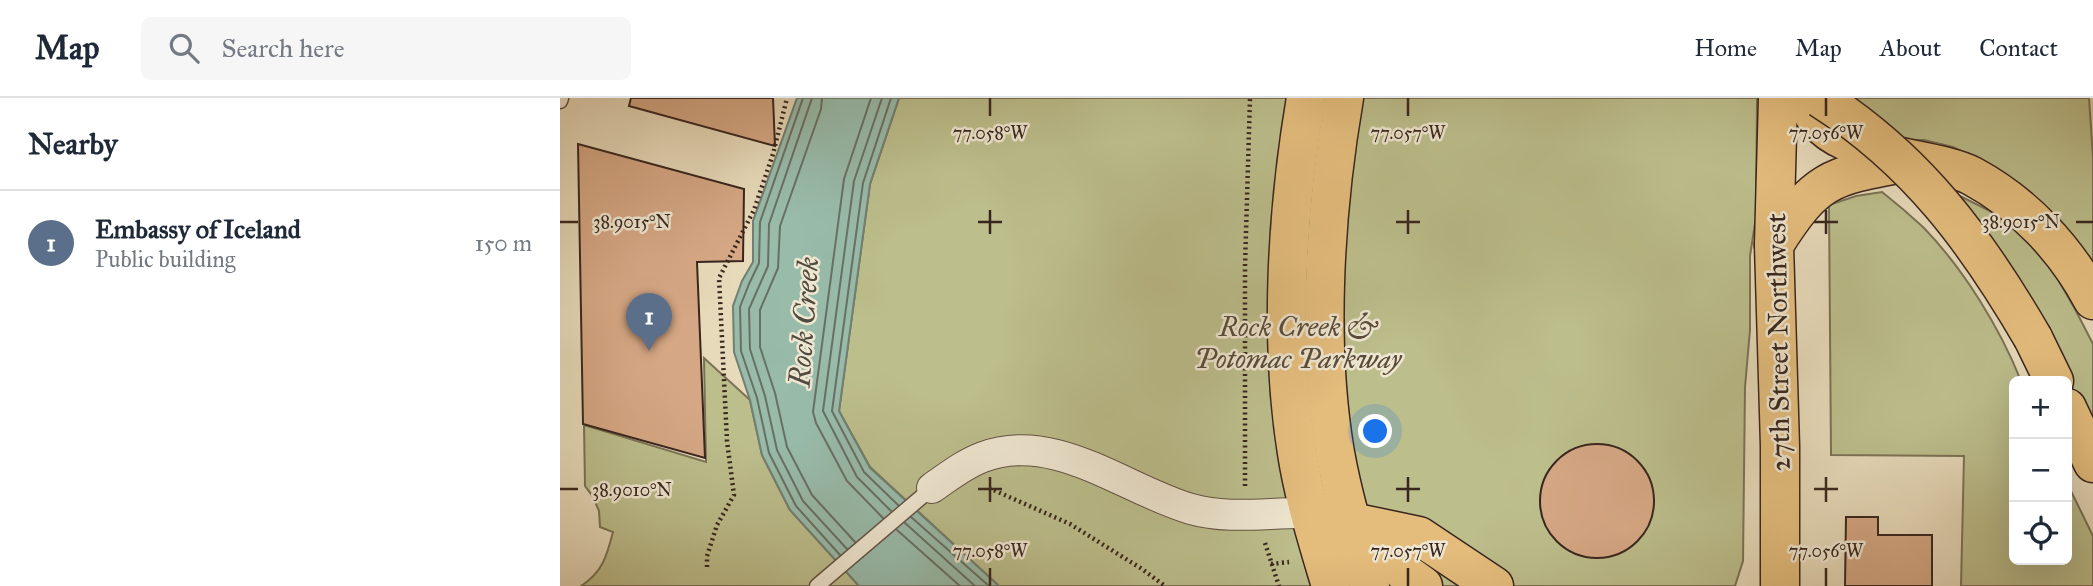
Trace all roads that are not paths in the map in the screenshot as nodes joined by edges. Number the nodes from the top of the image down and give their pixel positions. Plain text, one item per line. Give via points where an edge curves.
1 (1306, 98) edge
2 (1344, 98) edge
3 (1778, 98) edge
4 (1807, 98) edge
5 (1820, 98) edge
6 (1919, 160) junction
7 (1774, 245) junction
8 (2093, 300) edge
9 (2052, 376) edge
10 (2072, 419) edge
11 (2093, 463) edge
12 (932, 488) joint
13 (1309, 513) junction
14 (1350, 522) junction
15 (1778, 579) edge
16 (822, 582) edge
17 (1331, 586) edge
18 (1370, 586) edge
19 (1423, 586) edge
20 (1494, 586) edge

1 - 13 main road via 1296,153 1288,322 1293,425
2 - 14 main road via 1330,224 1326,318 1334,442
3 - 7 main road, 27th Street Northwest
4 - 6 main road via 1826,130 1842,140
5 - 9 main road, bridge via 1866,130 1950,211 1992,270
6 - 7 main road via 1855,171 1818,189
6 - 8 main road via 1971,176 2023,211 2077,271
7 - 15 main road, 27th Street Northwest
10 - 11 main road
12 - 13 street via 983,457 1036,452 1076,462 1172,502 1214,514
12 - 16 lane
13 - 14 main road
13 - 17 main road
14 - 18 main road
14 - 19 main road
14 - 20 main road via 1419,536

